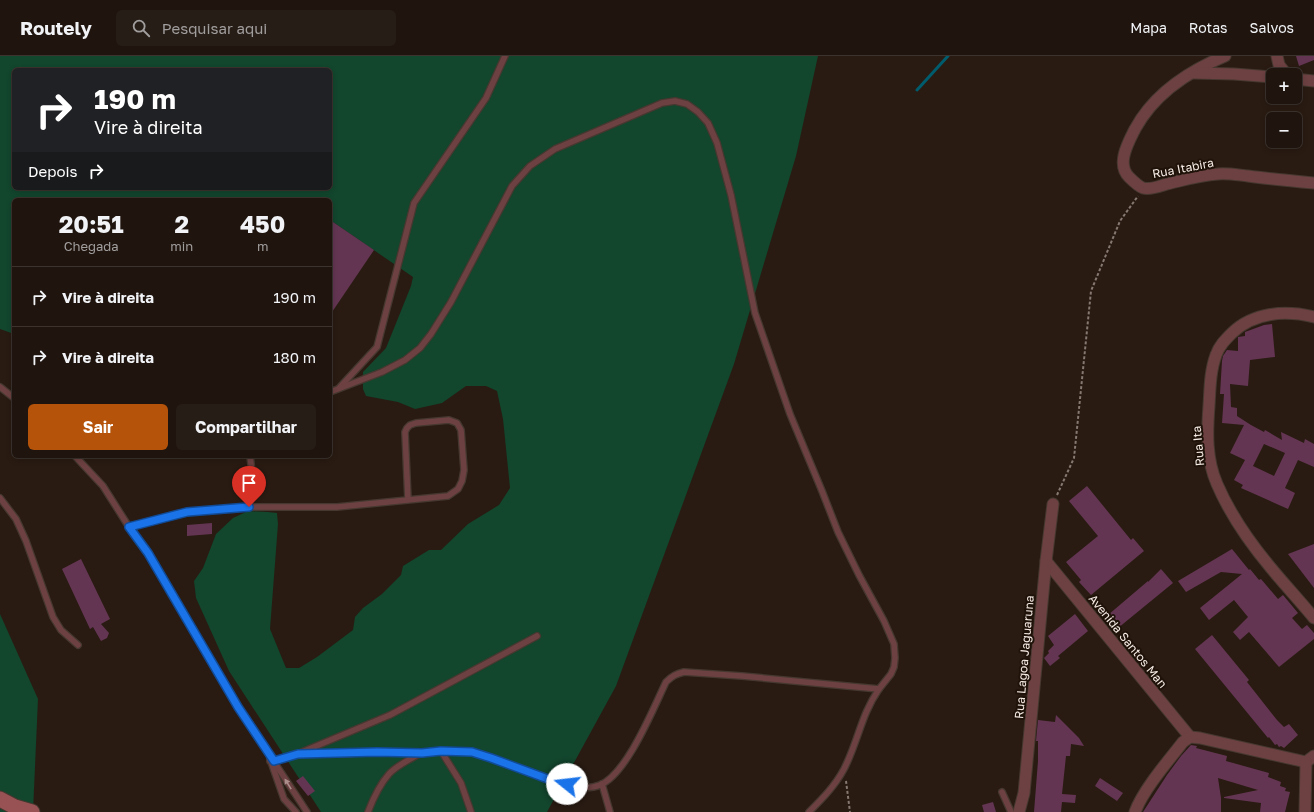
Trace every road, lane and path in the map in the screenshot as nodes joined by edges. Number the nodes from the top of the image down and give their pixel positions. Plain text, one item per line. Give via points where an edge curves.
1 (505, 56) edge
2 (1225, 56) edge
3 (1277, 56) edge
4 (1281, 68) edge
5 (1192, 72) junction
6 (1266, 76) edge
7 (1302, 80) edge
8 (1314, 81) edge
9 (1314, 183) edge
10 (1143, 188) junction
11 (1314, 317) edge
12 (0, 387) edge
13 (339, 389) junction
14 (332, 391) edge
15 (12, 396) edge
16 (77, 458) edge
17 (250, 458) edge
18 (0, 498) edge
19 (408, 500) junction
20 (1053, 504) joint
21 (249, 507) junction
22 (129, 527) junction
23 (1046, 561) junction
24 (1314, 618) edge
25 (537, 636) dead end
26 (78, 645) dead end
27 (879, 689) junction
28 (1190, 737) junction
29 (441, 751) junction
30 (422, 753) junction
31 (298, 754) junction
32 (271, 759) junction
33 (1310, 759) edge
34 (845, 767) junction
35 (602, 784) junction
36 (1002, 792) dead end
37 (0, 799) edge
38 (32, 812) edge
39 (296, 812) edge
40 (307, 812) edge
41 (368, 812) edge
42 (471, 812) edge
43 (610, 812) edge
44 (809, 812) edge
45 (850, 812) edge
46 (1011, 812) edge
47 (1019, 812) edge
48 (1135, 812) edge
49 (1305, 812) edge

1 - 13 lane via 486,98 414,204 377,347
2 - 5 street
3 - 4 street
5 - 6 street
5 - 10 street, Rua Itabira via 1149,108 1128,143 1123,166 1126,174
7 - 8 street
9 - 10 street, Rua Itabira via 1219,174
10 - 20 path via 1120,221 1091,291 1074,458
11 - 24 street, Rua Ita via 1284,313 1262,315 1235,330 1221,344 1213,366 1208,438 1214,475 1228,506 1261,556
12 - 15 lane
13 - 14 lane
13 - 27 lane via 382,372 405,360 420,348 451,302 512,186 530,166 555,149 662,103 675,101 687,104 708,123 717,143 731,195 755,313 790,414 838,532 894,644 894,667
16 - 22 lane via 103,486
17 - 21 lane via 253,473
18 - 26 lane via 16,519 26,541 53,616 61,630
19 - 19 lane via 405,432 407,428 416,423 449,420 457,423 461,430 464,470 458,489 448,496
19 - 21 lane via 337,507
20 - 23 street, Rua Lagoa Jaguaruna
21 - 22 lane via 187,512
22 - 32 lane via 148,553
23 - 28 street, Avenida Santos Man
23 - 47 street, Rua Lagoa Jaguaruna via 1024,793
25 - 31 lane via 390,715
27 - 34 lane via 867,709
27 - 35 lane via 742,676 684,672 676,674 666,682 644,731 629,754 615,773
28 - 33 street
28 - 48 street via 1183,742 1151,784
29 - 30 lane
29 - 35 lane via 472,752 577,787
29 - 42 lane via 461,783
30 - 31 lane
30 - 41 lane via 389,774 377,791
31 - 32 lane
32 - 39 lane via 284,799
40 -> 32 lane
33 - 49 street
34 - 44 lane via 837,781
34 - 45 path
35 - 43 lane
36 - 46 lane
37 - 38 main road

